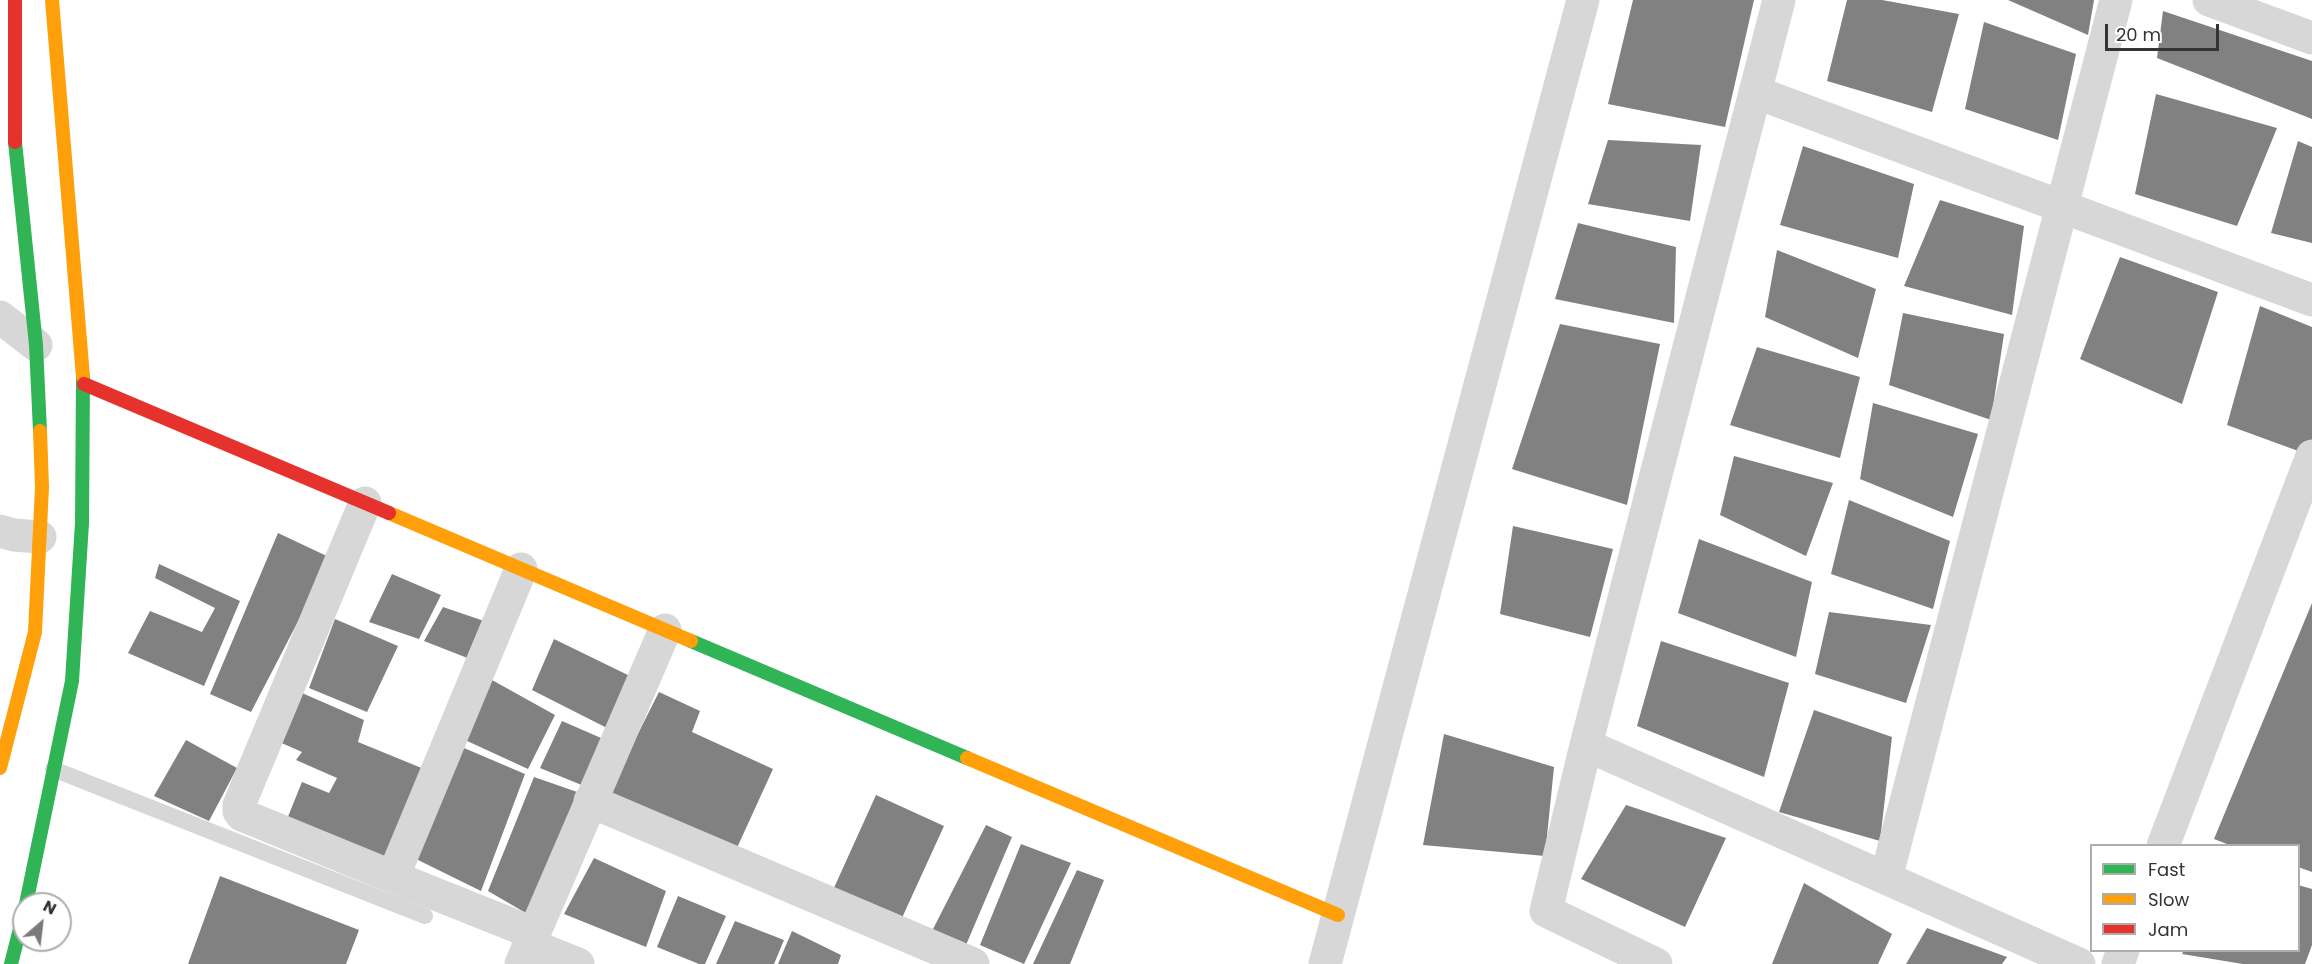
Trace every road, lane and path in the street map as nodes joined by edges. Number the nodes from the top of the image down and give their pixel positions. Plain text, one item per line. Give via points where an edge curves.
1 (15, 0) edge
2 (52, 0) edge
3 (1583, 0) edge
4 (1779, 0) edge
5 (2116, 0) edge
6 (2209, 0) edge
7 (2312, 38) edge
8 (1755, 92) junction
9 (2062, 207) junction
10 (2312, 300) edge
11 (0, 317) edge
12 (36, 345) junction
13 (84, 384) junction
14 (2312, 456) edge
15 (365, 503) junction
16 (0, 531) edge
17 (40, 537) junction
18 (521, 569) junction
19 (665, 630) junction
20 (1586, 745) junction
21 (0, 768) edge
22 (54, 769) junction
23 (591, 801) junction
24 (2164, 844) edge
25 (393, 877) junction
26 (1886, 878) junction
27 (28, 892) edge
28 (1338, 915) junction
29 (425, 916) dead end
30 (527, 947) edge
31 (578, 964) edge
32 (973, 964) edge
33 (1325, 964) edge
34 (1656, 964) edge
35 (2079, 964) edge

1 - 12 main road via 15,154
2 - 13 main road
3 - 28 street
4 - 8 street
5 - 9 street
6 - 7 street
8 - 9 street
8 - 20 street
9 - 10 street
9 - 26 street
11 - 12 street
12 - 17 main road via 42,487
13 - 15 main road
13 - 22 main road via 82,523 72,681
14 - 24 street
15 - 18 main road
15 - 25 street via 239,811
16 - 17 street
17 - 21 main road via 35,632
18 - 19 main road
18 - 25 street
19 - 23 street
19 - 28 main road
20 - 26 street
20 - 34 street via 1546,911
22 - 27 main road
22 - 29 lane
23 - 30 street
23 - 32 street
25 - 30 street
26 - 35 street
28 - 33 street
30 - 31 street

